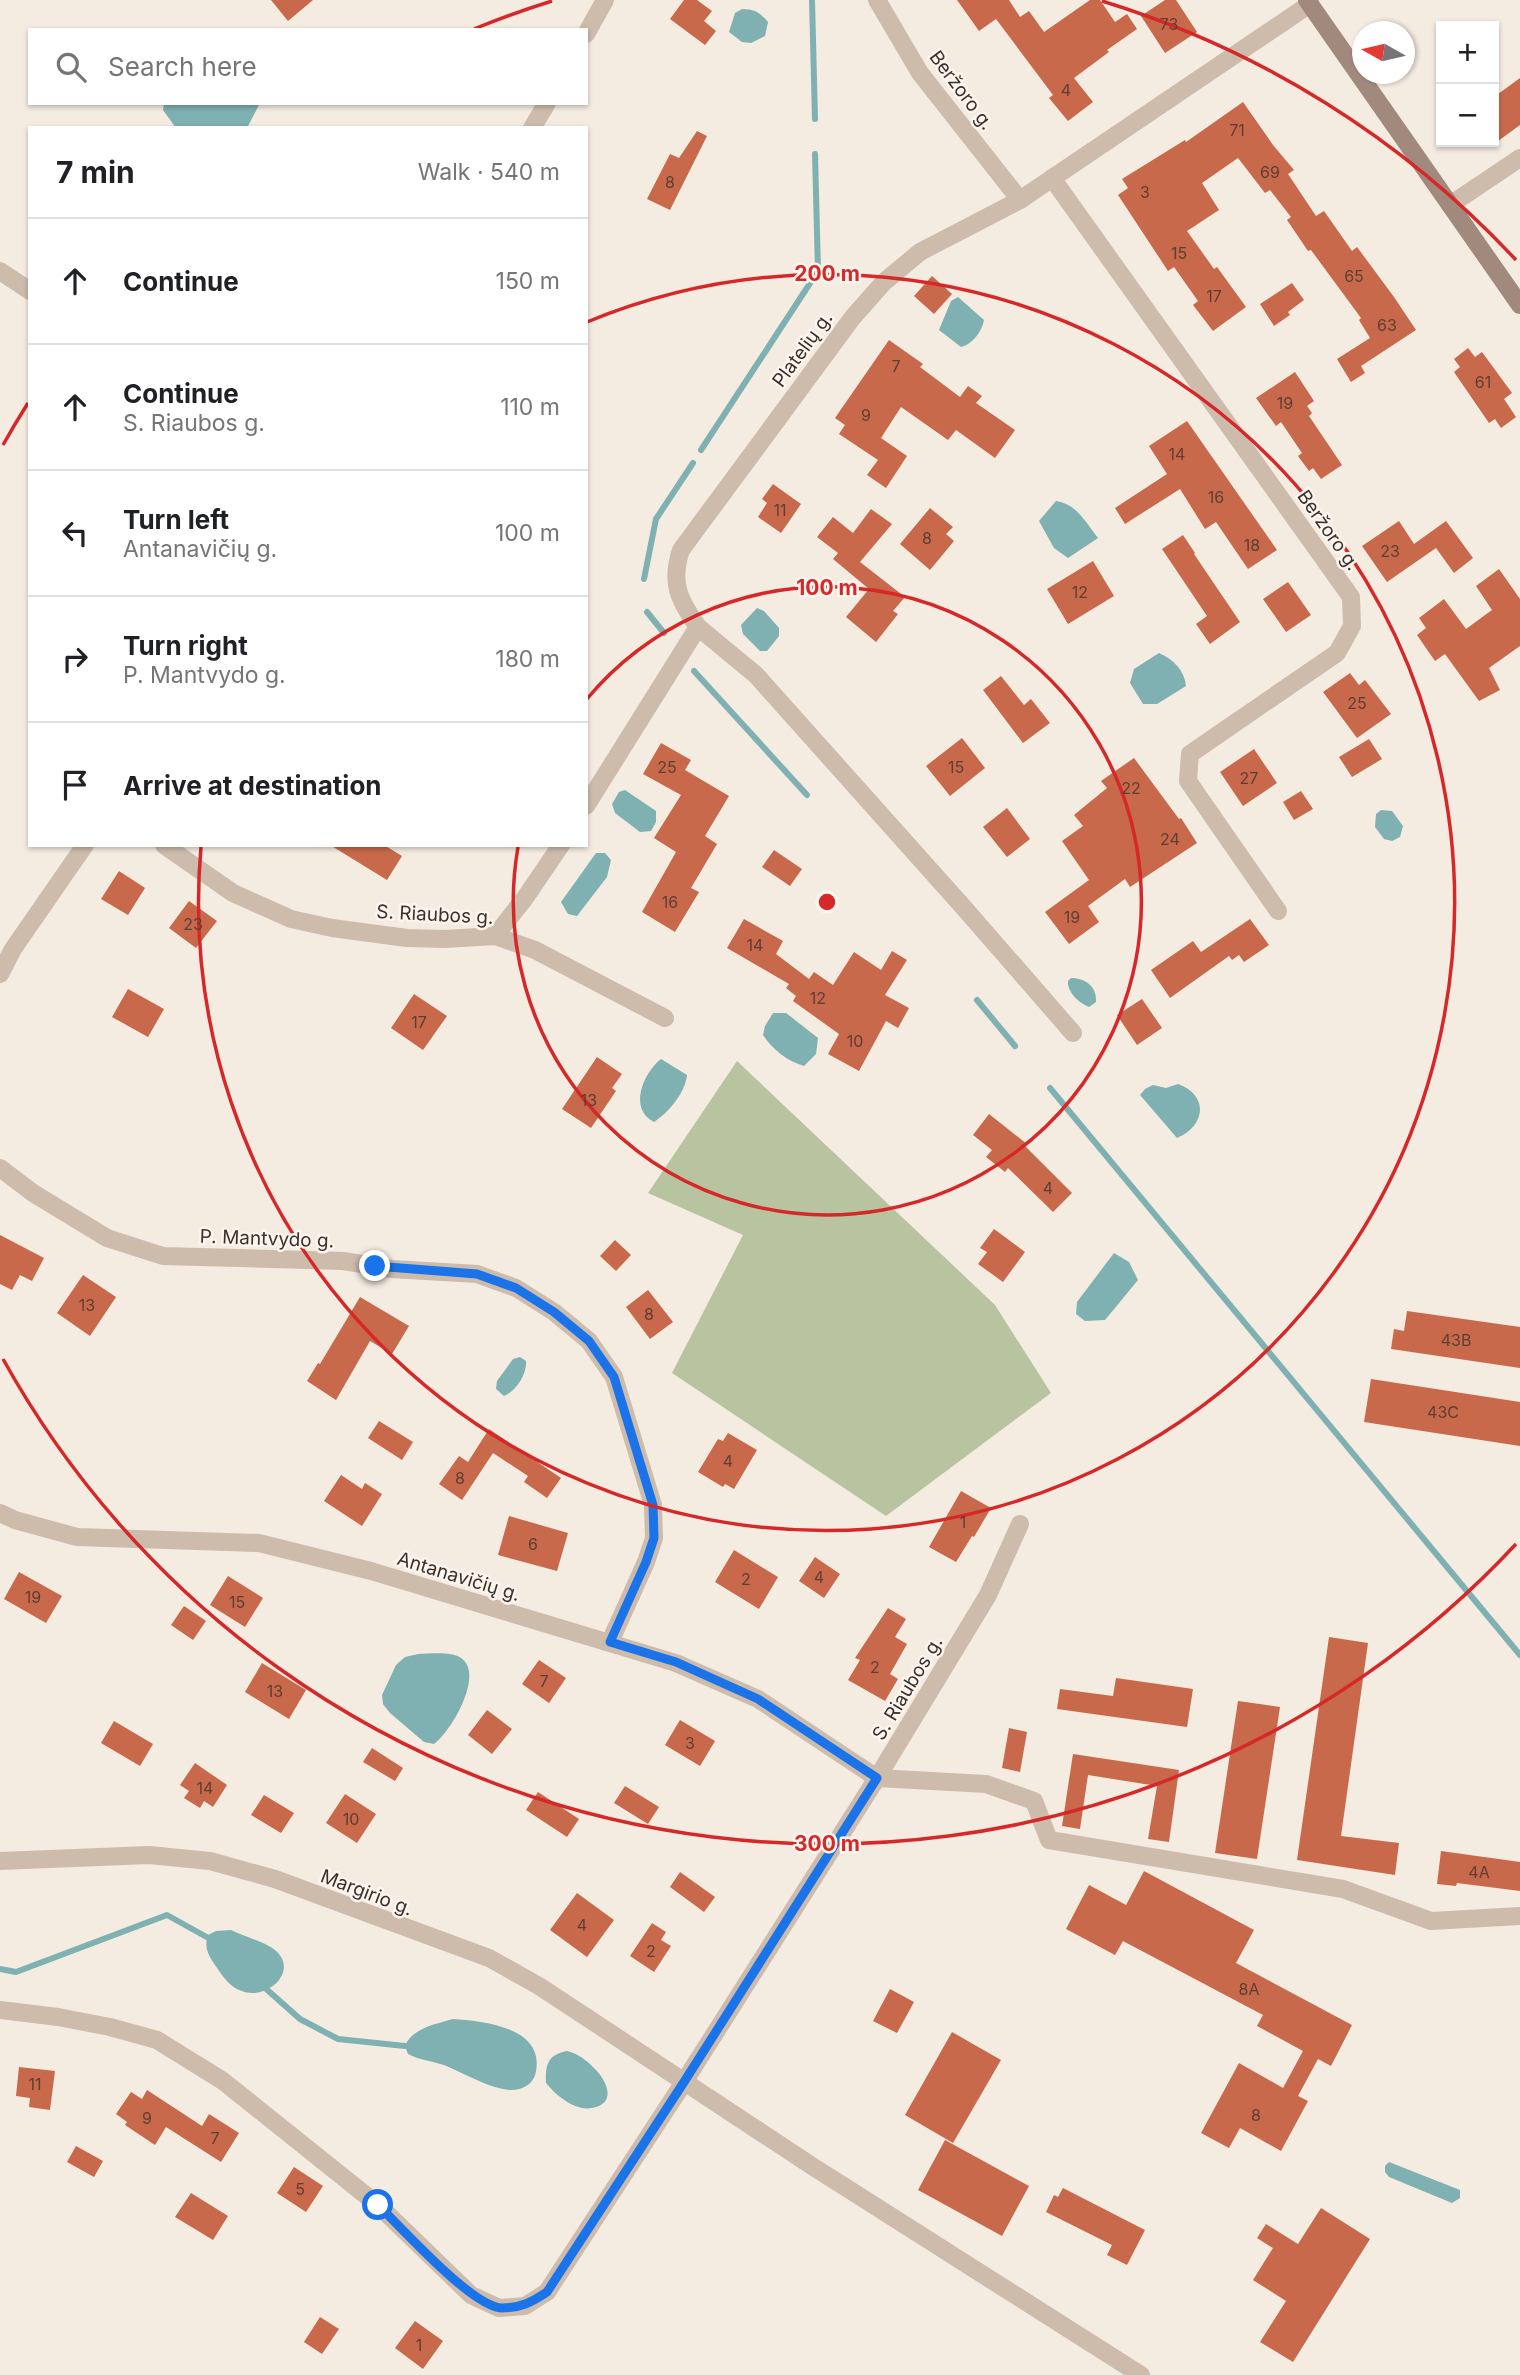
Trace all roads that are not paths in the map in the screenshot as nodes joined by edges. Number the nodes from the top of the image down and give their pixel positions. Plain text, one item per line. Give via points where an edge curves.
1 (605, 0) edge
2 (877, 0) edge
3 (1308, 2) edge
4 (588, 30) edge
5 (546, 105) edge
6 (533, 126) edge
7 (1520, 158) edge
8 (1052, 178) junction
9 (1020, 200) junction
10 (1450, 205) junction
11 (0, 271) edge
12 (28, 290) edge
13 (1520, 305) edge
14 (698, 627) junction
15 (588, 803) edge
16 (84, 847) edge
17 (167, 847) edge
18 (560, 847) edge
19 (1278, 911) dead end
20 (495, 936) junction
21 (0, 974) edge
22 (665, 1018) dead end
23 (1073, 1033) dead end
24 (0, 1168) edge
25 (0, 1513) edge
26 (1020, 1524) dead end
27 (610, 1642) junction
28 (877, 1778) junction
29 (0, 1861) edge
30 (1520, 1916) edge
31 (0, 2010) edge
32 (684, 2082) junction
33 (1141, 2375) edge

1 - 4 street
2 - 9 street, Beržoro g. via 920,73
3 - 8 street, Platelių g.
3 - 10 main road
5 - 6 street
7 - 10 street
8 - 9 street, Platelių g.
8 - 19 street, Beržoro g. via 1350,597 1352,626 1337,653 1190,754 1188,781
9 - 14 street, Platelių g. via 920,252 884,282 853,317 681,550 675,581 683,605
10 - 13 main road
11 - 12 street
14 - 15 street
14 - 23 street, Platelių g. via 756,676
16 - 21 street
17 - 20 street, S. Riaubos g. via 233,893 291,919 407,938
18 - 20 street
20 - 22 street, S. Riaubos g. via 535,950
24 - 27 street, P. Mantvydo g. via 107,1238 163,1256 343,1261 477,1274 516,1288 554,1312 589,1341 614,1377 653,1505 654,1538
25 - 27 street, Antanavičių g. via 77,1537 259,1543
26 - 28 street, S. Riaubos g. via 988,1595
27 - 28 street, Antanavičių g. via 676,1662 758,1699
28 - 30 street via 986,1784 1034,1801 1049,1840 1343,1889 1431,1921
28 - 32 street, S. Riaubos g.
29 - 32 street, Margirio g. via 149,1855 210,1861 275,1879 489,1958
31 - 32 street, S. Riaubos g. via 58,2017 157,2040 223,2081 378,2205 471,2295 499,2308 525,2306 547,2292
32 - 33 street, Margirio g.

